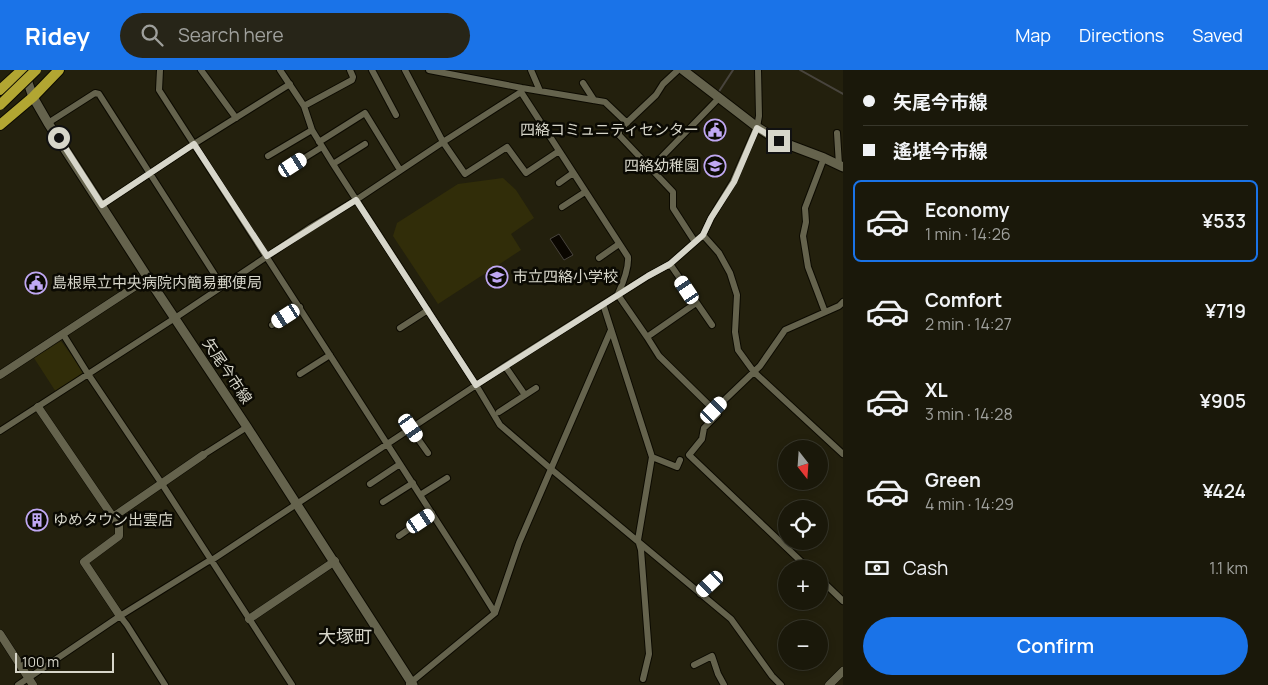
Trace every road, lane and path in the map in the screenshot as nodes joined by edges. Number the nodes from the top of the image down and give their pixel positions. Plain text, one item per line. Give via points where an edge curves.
1 (36, 70) edge
2 (59, 70) edge
3 (160, 70) edge
4 (201, 70) edge
5 (280, 70) edge
6 (350, 70) edge
7 (372, 70) edge
8 (405, 70) edge
9 (429, 70) edge
10 (531, 70) edge
11 (678, 70) edge
12 (683, 70) edge
13 (758, 70) edge
14 (18, 71) edge
15 (583, 83) dead end
16 (290, 84) junction
17 (0, 90) edge
18 (522, 90) junction
19 (540, 92) junction
20 (33, 97) junction
21 (719, 98) junction
22 (594, 100) junction
23 (0, 105) edge
24 (304, 106) junction
25 (396, 115) dead end
26 (236, 118) junction
27 (48, 123) junction
28 (627, 123) junction
29 (0, 125) edge
30 (757, 128) junction
31 (312, 130) junction
32 (837, 133) dead end
33 (443, 142) junction
34 (194, 144) junction
35 (321, 144) junction
36 (365, 144) dead end
37 (559, 152) junction
38 (268, 156) dead end
39 (824, 158) junction
40 (332, 164) junction
41 (293, 165) dead end
42 (841, 166) edge
43 (651, 168) junction
44 (400, 170) junction
45 (150, 173) junction
46 (574, 173) junction
47 (559, 183) dead end
48 (585, 192) junction
49 (356, 200) junction
50 (102, 205) junction
51 (562, 207) dead end
52 (703, 235) junction
53 (695, 242) junction
54 (619, 244) junction
55 (267, 256) junction
56 (598, 258) dead end
57 (670, 264) junction
58 (148, 278) junction
59 (222, 286) junction
60 (618, 295) junction
61 (843, 302) edge
62 (696, 303) junction
63 (603, 304) junction
64 (300, 307) junction
65 (428, 310) junction
66 (824, 312) junction
67 (175, 318) junction
68 (272, 325) dead end
69 (712, 325) dead end
70 (400, 328) dead end
71 (612, 330) junction
72 (63, 334) junction
73 (647, 337) junction
74 (330, 355) junction
75 (506, 366) junction
76 (754, 372) junction
77 (88, 374) junction
78 (300, 374) dead end
79 (0, 375) edge
80 (476, 385) junction
81 (536, 388) dead end
82 (525, 395) junction
83 (38, 407) junction
84 (714, 410) junction
85 (499, 412) dead end
86 (247, 427) junction
87 (411, 428) junction
88 (0, 431) edge
89 (388, 444) junction
90 (428, 453) dead end
91 (843, 454) edge
92 (203, 455) joint
93 (652, 457) junction
94 (680, 460) dead end
95 (400, 464) junction
96 (551, 469) junction
97 (447, 478) dead end
98 (413, 483) junction
99 (162, 484) junction
100 (370, 484) dead end
101 (420, 495) junction
102 (383, 502) dead end
103 (297, 504) junction
104 (432, 513) junction
105 (113, 517) junction
106 (399, 536) dead end
107 (638, 540) junction
108 (212, 560) junction
109 (800, 560) edge
110 (334, 561) junction
111 (719, 575) dead end
112 (828, 587) edge
113 (700, 594) junction
114 (843, 601) edge
115 (495, 613) junction
116 (120, 616) junction
117 (249, 619) junction
118 (0, 634) edge
119 (694, 665) dead end
120 (843, 671) edge
121 (28, 678) junction
122 (643, 679) dead end
123 (411, 684) edge
124 (18, 685) edge
125 (33, 685) edge
126 (166, 685) edge
127 (292, 685) edge
128 (724, 685) edge
129 (781, 685) edge
130 (830, 685) edge

1 - 23 highway, bridge
2 - 20 highway
3 - 34 street via 159,90
4 - 26 street
5 - 16 street
6 - 24 street via 352,80
7 - 25 street
8 - 33 street
9 - 18 street
10 - 19 street
11 - 28 street
12 - 21 main road
13 - 30 street
14 - 17 highway
14 - 20 main road, 矢尾今市線
15 - 22 street
16 - 24 street
16 - 26 street
18 - 19 street
18 - 33 street
18 - 37 street
19 - 22 street
20 - 27 main road, 矢尾今市線
20 - 29 highway
21 - 30 main road
21 - 43 street
22 - 28 street via 605,102
24 - 31 street
26 - 34 street
27 - 45 street via 95,93 99,94
27 - 50 main road, 矢尾今市線
28 - 43 street via 619,130 619,135
30 - 39 main road via 779,141
30 - 52 street via 734,182
31 - 35 street
31 - 38 street
32 - 42 street
33 - 37 street via 465,174 506,147 526,174
33 - 44 street
34 - 45 street
34 - 55 street
35 - 40 street
35 - 41 street
35 - 44 street via 365,113
36 - 40 street
37 - 46 street
39 - 42 main road
39 - 66 street via 805,208 803,236 808,267
40 - 49 street
43 - 53 street via 673,192 673,208
44 - 49 street
45 - 50 street
45 - 59 street
46 - 47 street
46 - 48 street
48 - 51 street
48 - 54 street
49 - 55 street
49 - 65 street
50 - 58 main road, 矢尾今市線
52 - 53 street
52 - 76 street via 730,273 737,295 735,332 738,350
53 - 57 street
54 - 56 street
54 - 60 street via 628,261
55 - 59 street
55 - 64 street
57 - 60 street
57 - 62 street
58 - 67 main road, 矢尾今市線
58 - 72 street
59 - 67 street
60 - 63 street
60 - 73 street
61 - 66 street
62 - 69 street
62 - 73 street
63 - 71 street
63 - 75 street
64 - 68 street
64 - 74 street
65 - 70 street
65 - 80 street
66 - 76 street via 786,330
67 - 77 street
67 - 86 main road, 矢尾今市線
71 - 93 street
71 - 96 street
72 - 77 street
72 - 79 street
73 - 84 street via 659,356
74 - 78 street
74 - 89 street
75 - 80 street
75 - 82 street
76 - 84 street
76 - 91 street
77 - 83 street
77 - 99 street
80 - 87 street
80 - 96 street via 500,425
81 - 82 street
82 - 85 street
83 - 88 street
83 - 105 street
84 - 109 street via 718,414 704,428 702,439 689,455
86 - 92 street
86 - 103 main road, 矢尾今市線
87 - 89 street
87 - 90 street
89 - 95 street
89 - 103 street
92 - 99 street
93 - 94 street via 677,466
93 - 107 street
95 - 98 street
95 - 100 street
96 - 107 street
96 - 115 street via 519,543
97 - 101 street
98 - 101 street
98 - 102 street
99 - 105 street
99 - 108 street
101 - 104 street
103 - 108 street
103 - 110 main road, 矢尾今市線
104 - 106 street
104 - 115 street
105 - 116 street via 119,526 119,536 84,562
107 - 113 street
107 - 122 street via 649,654
108 - 116 street
108 - 117 street
110 - 117 street
110 - 123 main road, 矢尾今市線
111 - 113 street
112 - 114 street
113 - 129 street via 731,619
115 - 123 street
116 - 121 street
116 - 126 street
117 - 127 street
118 - 121 street
119 - 128 street via 712,656
120 - 130 street
121 - 124 street
121 - 125 street

